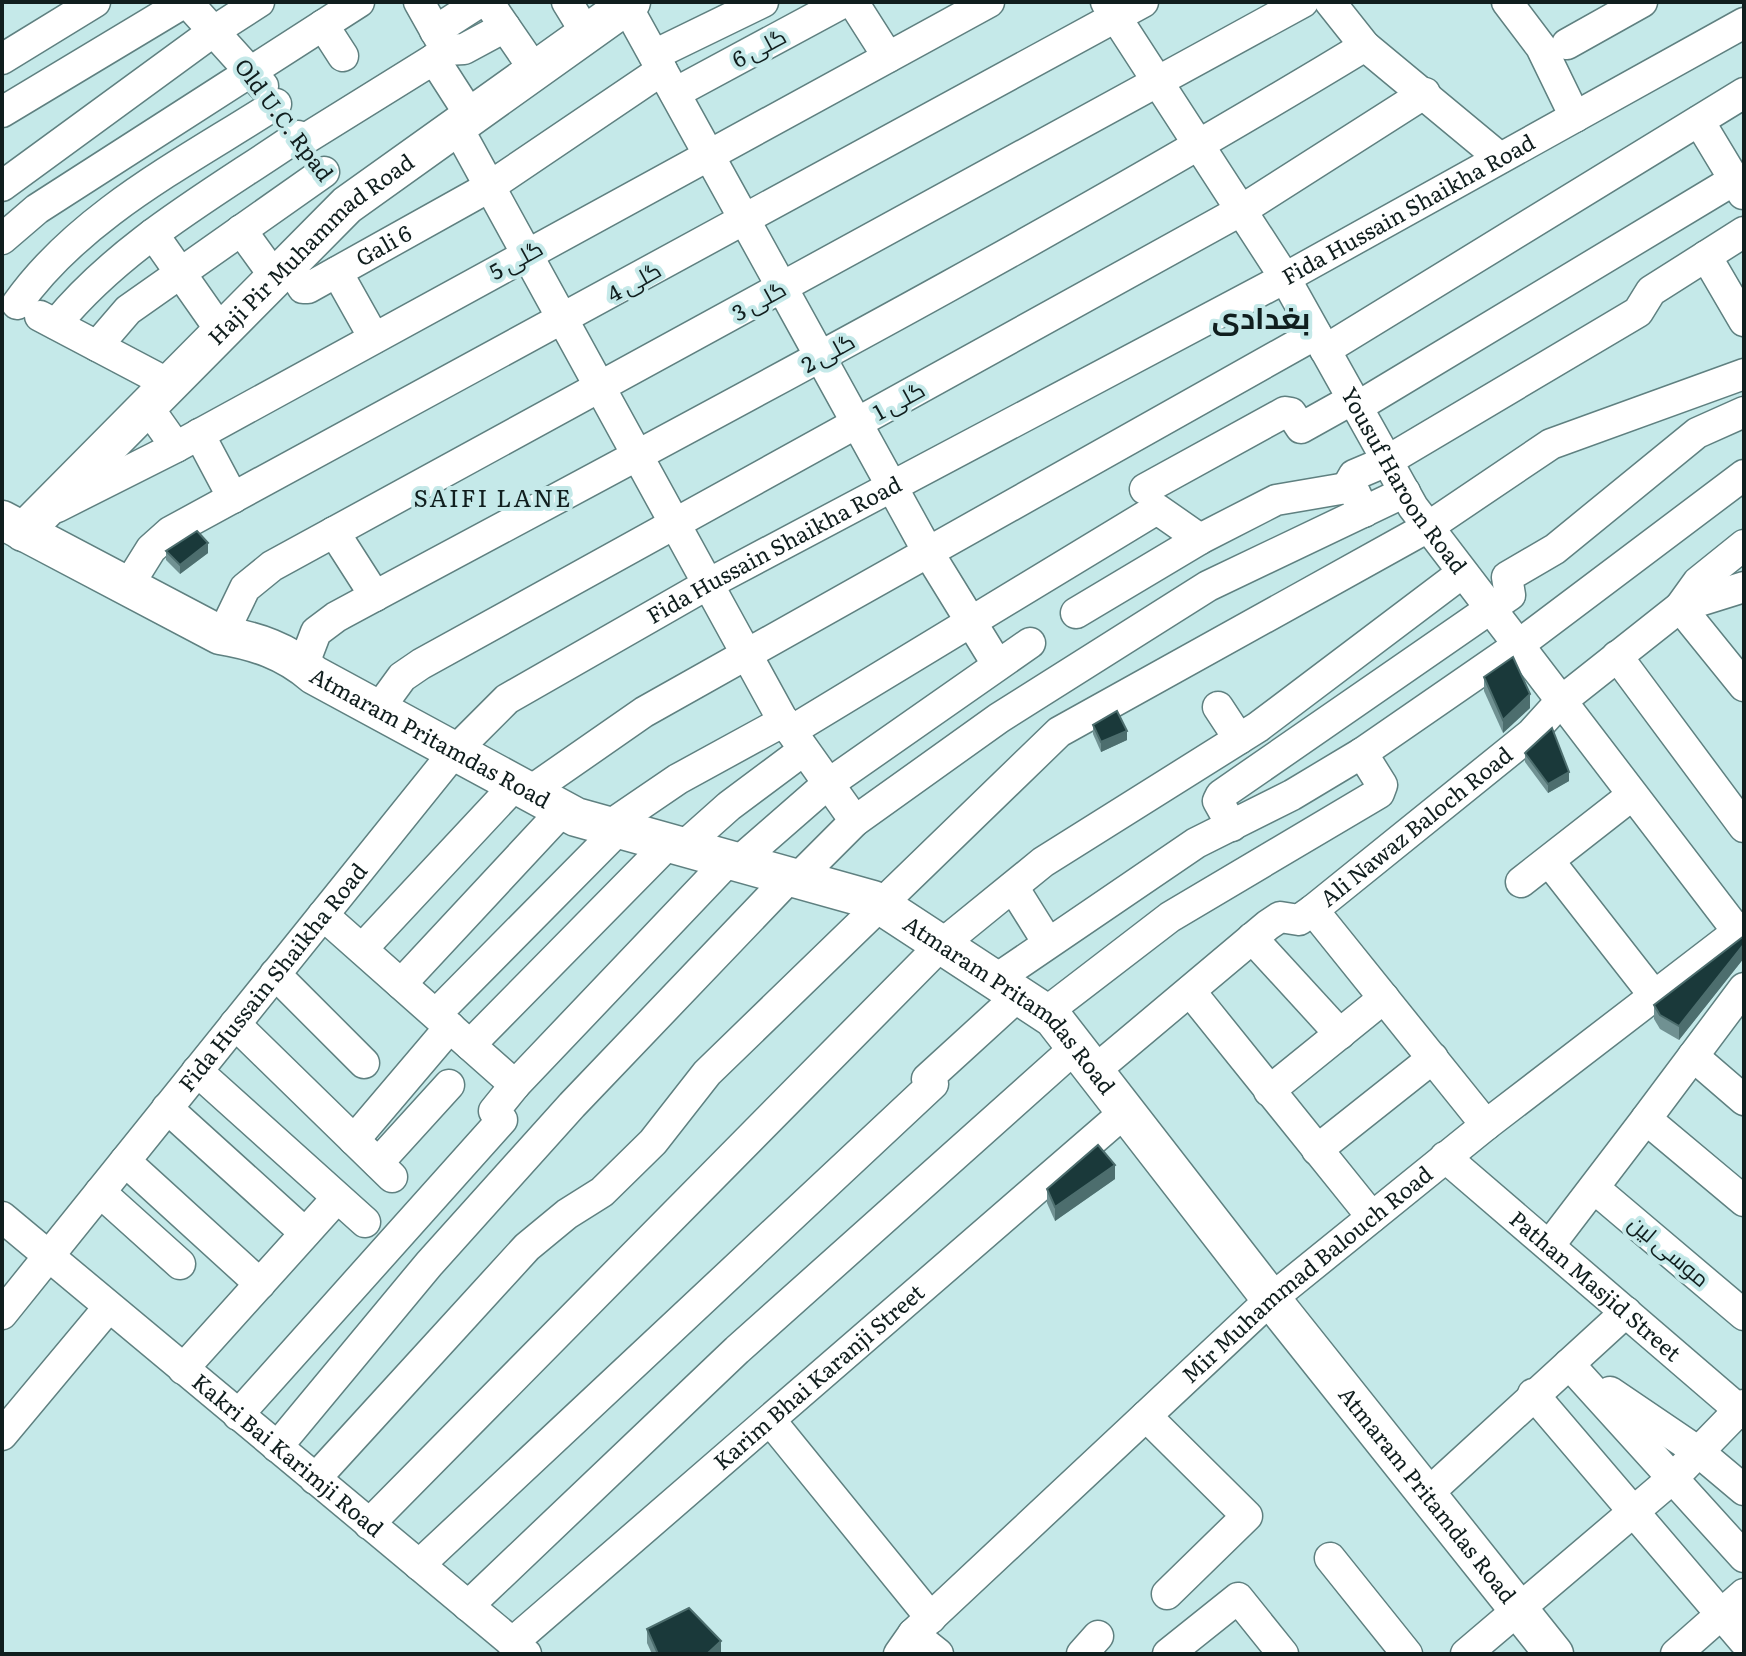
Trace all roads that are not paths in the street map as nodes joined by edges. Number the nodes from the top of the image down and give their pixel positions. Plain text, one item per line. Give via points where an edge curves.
1 (95, 2) edge
2 (186, 2) edge
3 (259, 2) edge
4 (359, 2) edge
5 (419, 2) edge
6 (480, 2) edge
7 (488, 2) edge
8 (763, 2) edge
9 (844, 2) edge
10 (853, 2) edge
11 (989, 2) edge
12 (1143, 2) edge
13 (1303, 2) edge
14 (1507, 2) edge
15 (1642, 2) edge
16 (1735, 2) edge
17 (1336, 4) edge
18 (624, 5) edge
19 (1111, 10) edge
20 (1744, 15) edge
21 (576, 18) edge
22 (1744, 23) edge
23 (323, 25) junction
24 (505, 27) junction
25 (214, 31) junction
26 (1567, 44) dead end
27 (1365, 46) junction
28 (439, 47) junction
29 (343, 56) dead end
30 (888, 57) junction
31 (2, 59) edge
32 (534, 69) junction
33 (252, 73) junction
34 (664, 73) junction
35 (1157, 84) junction
36 (1425, 93) junction
37 (1744, 93) edge
38 (276, 104) junction
39 (2, 112) edge
40 (1575, 117) junction
41 (463, 120) junction
42 (1699, 121) junction
43 (300, 138) junction
44 (1199, 147) junction
45 (710, 154) junction
46 (1500, 158) junction
47 (324, 172) junction
48 (2, 186) edge
49 (489, 187) junction
50 (1739, 188) edge
51 (347, 205) junction
52 (1240, 211) junction
53 (746, 220) junction
54 (241, 230) junction
55 (1744, 232) edge
56 (153, 234) junction
57 (2, 239) edge
58 (1625, 245) junction
59 (526, 254) junction
60 (1706, 256) junction
61 (282, 270) junction
62 (181, 272) junction
63 (337, 272) junction
64 (1285, 278) junction
65 (783, 288) junction
66 (1651, 291) junction
67 (10, 300) edge
68 (562, 321) junction
69 (1744, 321) edge
70 (56, 324) junction
71 (221, 331) junction
72 (374, 338) junction
73 (1320, 342) junction
74 (97, 346) junction
75 (822, 357) junction
76 (1744, 374) edge
77 (1227, 385) junction
78 (599, 388) junction
79 (158, 395) junction
80 (1687, 395) junction
81 (1355, 403) junction
82 (1648, 410) junction
83 (1744, 412) edge
84 (858, 424) junction
85 (1706, 429) junction
86 (1253, 430) junction
87 (187, 440) junction
88 (1119, 445) junction
89 (1671, 454) junction
90 (638, 456) junction
91 (1387, 461) junction
92 (1744, 475) edge
93 (895, 487) junction
94 (1405, 492) junction
95 (233, 498) junction
96 (1151, 499) junction
97 (1358, 499) junction
98 (21, 518) edge
99 (674, 522) junction
100 (1428, 527) junction
101 (334, 532) junction
102 (1193, 543) junction
103 (1744, 545) edge
104 (928, 552) junction
105 (136, 573) junction
106 (1462, 573) junction
107 (708, 584) junction
108 (1208, 586) junction
109 (1744, 587) edge
110 (375, 596) junction
111 (1680, 607) junction
112 (1490, 610) junction
113 (1076, 613) dead end
114 (972, 621) junction
115 (241, 629) junction
116 (1030, 643) dead end
117 (1517, 646) junction
118 (746, 654) junction
119 (1617, 656) junction
120 (997, 664) junction
121 (303, 666) junction
122 (1744, 686) edge
123 (1560, 702) junction
124 (1218, 707) dead end
125 (378, 710) junction
126 (793, 734) junction
127 (1239, 739) junction
128 (455, 751) junction
129 (1362, 753) junction
130 (828, 784) junction
131 (523, 788) junction
132 (1292, 795) junction
133 (1631, 796) junction
134 (563, 810) junction
135 (855, 821) junction
136 (1232, 826) junction
137 (614, 827) junction
138 (1744, 827) edge
139 (1313, 833) junction
140 (676, 845) junction
141 (734, 861) junction
142 (1549, 861) junction
143 (794, 878) junction
144 (1521, 882) dead end
145 (1013, 887) junction
146 (879, 904) junction
147 (1313, 910) junction
148 (323, 915) junction
149 (1741, 929) edge
150 (1252, 938) junction
151 (1048, 943) junction
152 (941, 945) junction
153 (362, 949) junction
154 (275, 974) junction
155 (401, 984) junction
156 (1744, 988) edge
157 (1190, 991) junction
158 (1653, 994) junction
159 (1020, 996) junction
160 (1384, 998) junction
161 (235, 1024) junction
162 (452, 1029) junction
163 (1340, 1034) junction
164 (1693, 1056) junction
165 (1433, 1058) junction
166 (1085, 1060) junction
167 (364, 1063) dead end
168 (197, 1071) junction
169 (449, 1085) dead end
170 (515, 1085) junction
171 (1269, 1091) junction
172 (1744, 1100) edge
173 (167, 1108) junction
174 (1125, 1112) junction
175 (1646, 1119) junction
176 (1486, 1125) junction
177 (354, 1140) junction
178 (1317, 1150) junction
179 (1445, 1157) junction
180 (125, 1161) junction
181 (1594, 1188) junction
182 (100, 1192) junction
183 (337, 1198) junction
184 (1744, 1201) edge
185 (2, 1217) edge
186 (1372, 1217) junction
187 (365, 1222) dead end
188 (305, 1233) junction
189 (1549, 1246) junction
190 (47, 1257) junction
191 (180, 1264) dead end
192 (260, 1284) junction
193 (1271, 1299) junction
194 (108, 1308) junction
195 (3, 1309) edge
196 (1626, 1312) junction
197 (1744, 1315) edge
198 (1569, 1364) junction
199 (183, 1369) junction
200 (1533, 1394) junction
201 (1742, 1410) edge
202 (238, 1415) junction
203 (1146, 1416) junction
204 (770, 1420) junction
205 (2, 1435) edge
206 (277, 1447) junction
207 (1700, 1453) junction
208 (1673, 1478) junction
209 (315, 1479) junction
210 (1744, 1490) edge
211 (1426, 1495) junction
212 (1634, 1512) junction
213 (369, 1524) junction
214 (1744, 1557) edge
215 (1330, 1558) dead end
216 (419, 1565) junction
217 (1167, 1594) dead end
218 (1744, 1594) edge
219 (468, 1606) junction
220 (1521, 1609) junction
221 (1721, 1615) junction
222 (914, 1635) edge
223 (1744, 1641) edge
224 (519, 1648) edge
225 (938, 1654) edge
226 (1168, 1654) edge
227 (1283, 1654) edge
228 (1407, 1654) edge
229 (1466, 1654) edge
230 (1554, 1654) edge
231 (1676, 1654) edge

1 - 31 street
2 - 25 street, Old U.C. Rpad
2 - 39 street
3 - 25 street
4 - 23 street
5 - 28 street
6 - 28 street
7 - 24 street
8 - 34 street
9 - 34 street, گلی 6
10 - 30 street
11 - 30 street, گلی 5
12 - 19 street, گلی 4
13 - 35 street, گلی 3
14 - 40 street via 1541,47
15 - 26 street
16 - 20 street
17 - 27 street
18 - 21 main road, Haji Pir Muhammad Road
18 - 34 street
19 - 35 street, Yousuf Haroon Road
19 - 53 street, گلی 4
21 - 32 main road, Haji Pir Muhammad Road
22 - 40 street, Fida Hussain Shaikha Road
23 - 29 street
23 - 33 street
24 - 28 street via 464,49
24 - 32 street
25 - 33 street, Old U.C. Rpad
25 - 48 street
27 - 36 street
27 - 44 street, گلی 2
28 - 41 street
28 - 43 street
30 - 45 street, گلی 5
32 - 41 main road, Haji Pir Muhammad Road
33 - 38 street, Old U.C. Rpad
33 - 57 street via 37,209
34 - 45 street
34 - 49 street, Gali 6
35 - 44 street, Yousuf Haroon Road
35 - 65 street, گلی 3
36 - 46 street
36 - 52 street, گلی 1
37 - 42 street
38 - 43 street, Old U.C. Rpad
38 - 67 street via 112,210
40 - 46 street, Fida Hussain Shaikha Road
41 - 49 street
41 - 51 main road, Haji Pir Muhammad Road
42 - 50 street
42 - 73 street
43 - 47 street, Old U.C. Rpad
43 - 56 street
44 - 52 street, Yousuf Haroon Road
44 - 75 street, گلی 2
45 - 53 street
45 - 59 street, گلی 5
46 - 64 street, Fida Hussain Shaikha Road
47 - 51 street, Old U.C. Rpad
47 - 54 street
49 - 59 street
49 - 63 street, Gali 6
50 - 58 street
51 - 61 main road, Haji Pir Muhammad Road
52 - 64 street, Yousuf Haroon Road
52 - 84 street, گلی 1
53 - 65 street
53 - 68 street, گلی 4
54 - 61 street
54 - 62 street
55 - 60 street
56 - 62 street
56 - 70 street via 86,288
58 - 66 street
58 - 81 street
59 - 68 street
59 - 72 street, گلی 5
60 - 66 street
60 - 69 street
61 - 63 street, Gali 6 via 303,288
61 - 71 main road, Haji Pir Muhammad Road
62 - 71 street
62 - 74 street via 128,310
63 - 72 street
64 - 73 street, Yousuf Haroon Road
64 - 93 street, Fida Hussain Shaikha Road
65 - 75 street
65 - 78 street, گلی 3
66 - 91 street via 1638,312
67 - 70 street
68 - 78 street
68 - 95 street, گلی 4
70 - 74 street
71 - 79 main road, Haji Pir Muhammad Road
72 - 87 street, گلی 5
73 - 77 street
73 - 81 street, Yousuf Haroon Road
74 - 79 street
75 - 84 street
75 - 90 street, گلی 2
76 - 80 street
77 - 86 street
77 - 88 street
78 - 90 street
78 - 101 street, گلی 3
79 - 87 street
79 - 98 main road, Haji Pir Muhammad Road
80 - 82 street
80 - 85 street
81 - 86 street via 1303,428 1289,411
81 - 91 street, Yousuf Haroon Road
82 - 89 street
82 - 100 street via 1551,444
83 - 85 street
84 - 93 street
84 - 99 street, گلی 1
85 - 89 street
86 - 96 street
87 - 95 street
87 - 98 street, گلی 5
88 - 96 street
88 - 104 street
89 - 112 street via 1555,549 1507,577 1510,595
90 - 99 street
90 - 110 street, گلی 2
91 - 94 street, Yousuf Haroon Road
91 - 97 street via 1354,475
92 - 117 street
93 - 104 street
93 - 107 street, Fida Hussain Shaikha Road
94 - 97 street
94 - 100 street, Yousuf Haroon Road
95 - 105 street, گلی 4 via 170,532
96 - 102 street
96 - 114 street
97 - 102 street via 1276,500
97 - 108 street
98 - 105 main road, Atmaram Pritamdas Road
98 - 115 main road, Atmaram Pritamdas Road via 220,635
99 - 107 street
99 - 125 street, گلی 1 via 421,664 402,677
100 - 106 street, Yousuf Haroon Road
100 - 146 street via 1059,732
101 - 110 street
101 - 115 street, گلی 3 via 272,566 245,588
102 - 108 street
102 - 113 street
103 - 111 street via 1698,582
104 - 114 street
104 - 118 street
105 - 115 main road, Atmaram Pritamdas Road
106 - 112 street, Yousuf Haroon Road
106 - 127 street
107 - 118 street
107 - 128 street, Fida Hussain Shaikha Road via 507,699
108 - 135 street via 999,718
109 - 111 street, Ali Nawaz Baloch Road
110 - 121 street, گلی 2 via 316,632
111 - 119 street, Ali Nawaz Baloch Road
111 - 122 street
112 - 117 street, Yousuf Haroon Road
112 - 136 street via 1221,795 1218,801
114 - 120 street
114 - 126 street
115 - 121 main road, Atmaram Pritamdas Road
116 - 120 street
117 - 123 street, Yousuf Haroon Road
117 - 129 street
118 - 126 street
118 - 131 street
119 - 123 street, Ali Nawaz Baloch Road
119 - 138 street
120 - 130 street
121 - 125 main road, Atmaram Pritamdas Road
123 - 133 street, Yousuf Haroon Road
123 - 147 street, Ali Nawaz Baloch Road via 1531,734
124 - 127 street
125 - 128 main road, Atmaram Pritamdas Road
126 - 130 street
126 - 137 street via 678,779
126 - 140 street via 729,806
127 - 145 street via 1043,862
128 - 131 main road, Atmaram Pritamdas Road
128 - 148 street, Fida Hussain Shaikha Road
129 - 132 street
129 - 139 street via 1383,790
130 - 135 street
130 - 141 street
131 - 134 main road, Atmaram Pritamdas Road
131 - 153 street
132 - 136 street
132 - 139 street
133 - 142 street
133 - 149 street, Yousuf Haroon Road
134 - 137 main road, Atmaram Pritamdas Road
134 - 155 street
135 - 143 street
136 - 151 street via 1196,843
137 - 140 main road, Atmaram Pritamdas Road
137 - 162 street
139 - 159 street
140 - 141 main road, Atmaram Pritamdas Road
140 - 162 street
141 - 143 main road, Atmaram Pritamdas Road
141 - 170 street
142 - 144 street
142 - 158 street
143 - 146 main road, Atmaram Pritamdas Road
143 - 206 street via 572,1105 429,1264
145 - 151 street
145 - 152 street
146 - 152 main road, Atmaram Pritamdas Road
146 - 209 street via 707,1073 653,1142 602,1192 527,1247
147 - 150 street, Ali Nawaz Baloch Road via 1299,920 1280,917
147 - 160 street
148 - 153 street
148 - 154 street, Fida Hussain Shaikha Road
149 - 158 street, Mir Muhammad Balouch Road
150 - 157 street, Ali Nawaz Baloch Road
150 - 163 street
151 - 159 street
152 - 159 main road, Atmaram Pritamdas Road
152 - 213 street
153 - 155 street
154 - 161 street, Fida Hussain Shaikha Road
154 - 167 street
155 - 162 street
156 - 164 street
157 - 166 street, Ali Nawaz Baloch Road
157 - 171 street
158 - 176 street, Mir Muhammad Balouch Road
159 - 166 main road, Atmaram Pritamdas Road
159 - 216 street via 927,1079 933,1084
160 - 163 street
160 - 165 street
161 - 168 street, Fida Hussain Shaikha Road
161 - 177 street
162 - 170 street
162 - 177 street
163 - 171 street
164 - 172 street
164 - 175 street
165 - 176 street
165 - 178 street
166 - 174 main road, Atmaram Pritamdas Road
166 - 219 street, Ali Nawaz Baloch Road via 737,1350
168 - 173 street, Fida Hussain Shaikha Road
168 - 183 street
169 - 177 street via 385,1170
170 - 202 street via 494,1111 502,1120
171 - 178 street
173 - 180 street, Fida Hussain Shaikha Road
173 - 188 street
174 - 193 main road, Atmaram Pritamdas Road
174 - 204 street, Karim Bhai Karanji Street
175 - 181 street
175 - 184 street
176 - 179 street, Mir Muhammad Balouch Road
178 - 186 street
179 - 186 street, Mir Muhammad Balouch Road
179 - 189 street, Pathan Masjid Street
180 - 182 street, Fida Hussain Shaikha Road
180 - 192 street
181 - 189 street
181 - 197 street, موسی لین
182 - 190 street, Fida Hussain Shaikha Road
182 - 191 street
183 - 187 street
183 - 188 street
185 - 190 street, Kakri Bai Karimji Road
186 - 193 street, Mir Muhammad Balouch Road
188 - 192 street
189 - 196 street, Pathan Masjid Street
190 - 194 street, Kakri Bai Karimji Road
190 - 195 street, Fida Hussain Shaikha Road
192 - 199 street
193 - 203 street, Mir Muhammad Balouch Road
193 - 211 main road, Atmaram Pritamdas Road
194 - 199 street, Kakri Bai Karimji Road
194 - 205 street
196 - 198 street
196 - 201 street, Pathan Masjid Street
198 - 200 street
198 - 207 street
198 - 208 street
199 - 202 street, Kakri Bai Karimji Road
200 - 211 street
200 - 212 street
201 - 207 street
202 - 206 street, Kakri Bai Karimji Road
203 - 217 street via 1247,1516
203 - 222 street, Mir Muhammad Balouch Road
204 - 222 street
204 - 224 street, Karim Bhai Karanji Street
206 - 209 street, Kakri Bai Karimji Road
207 - 208 street
207 - 210 street
208 - 212 street
208 - 214 street
209 - 213 street, Kakri Bai Karimji Road
211 - 220 main road, Atmaram Pritamdas Road
212 - 220 street
212 - 221 street
213 - 216 street, Kakri Bai Karimji Road
215 - 228 street
216 - 219 street, Kakri Bai Karimji Road
218 - 221 street
219 - 224 street, Kakri Bai Karimji Road
220 - 229 street
220 - 230 main road, Atmaram Pritamdas Road
221 - 223 street
221 - 231 street
222 - 225 street
226 - 227 street via 1238,1598

